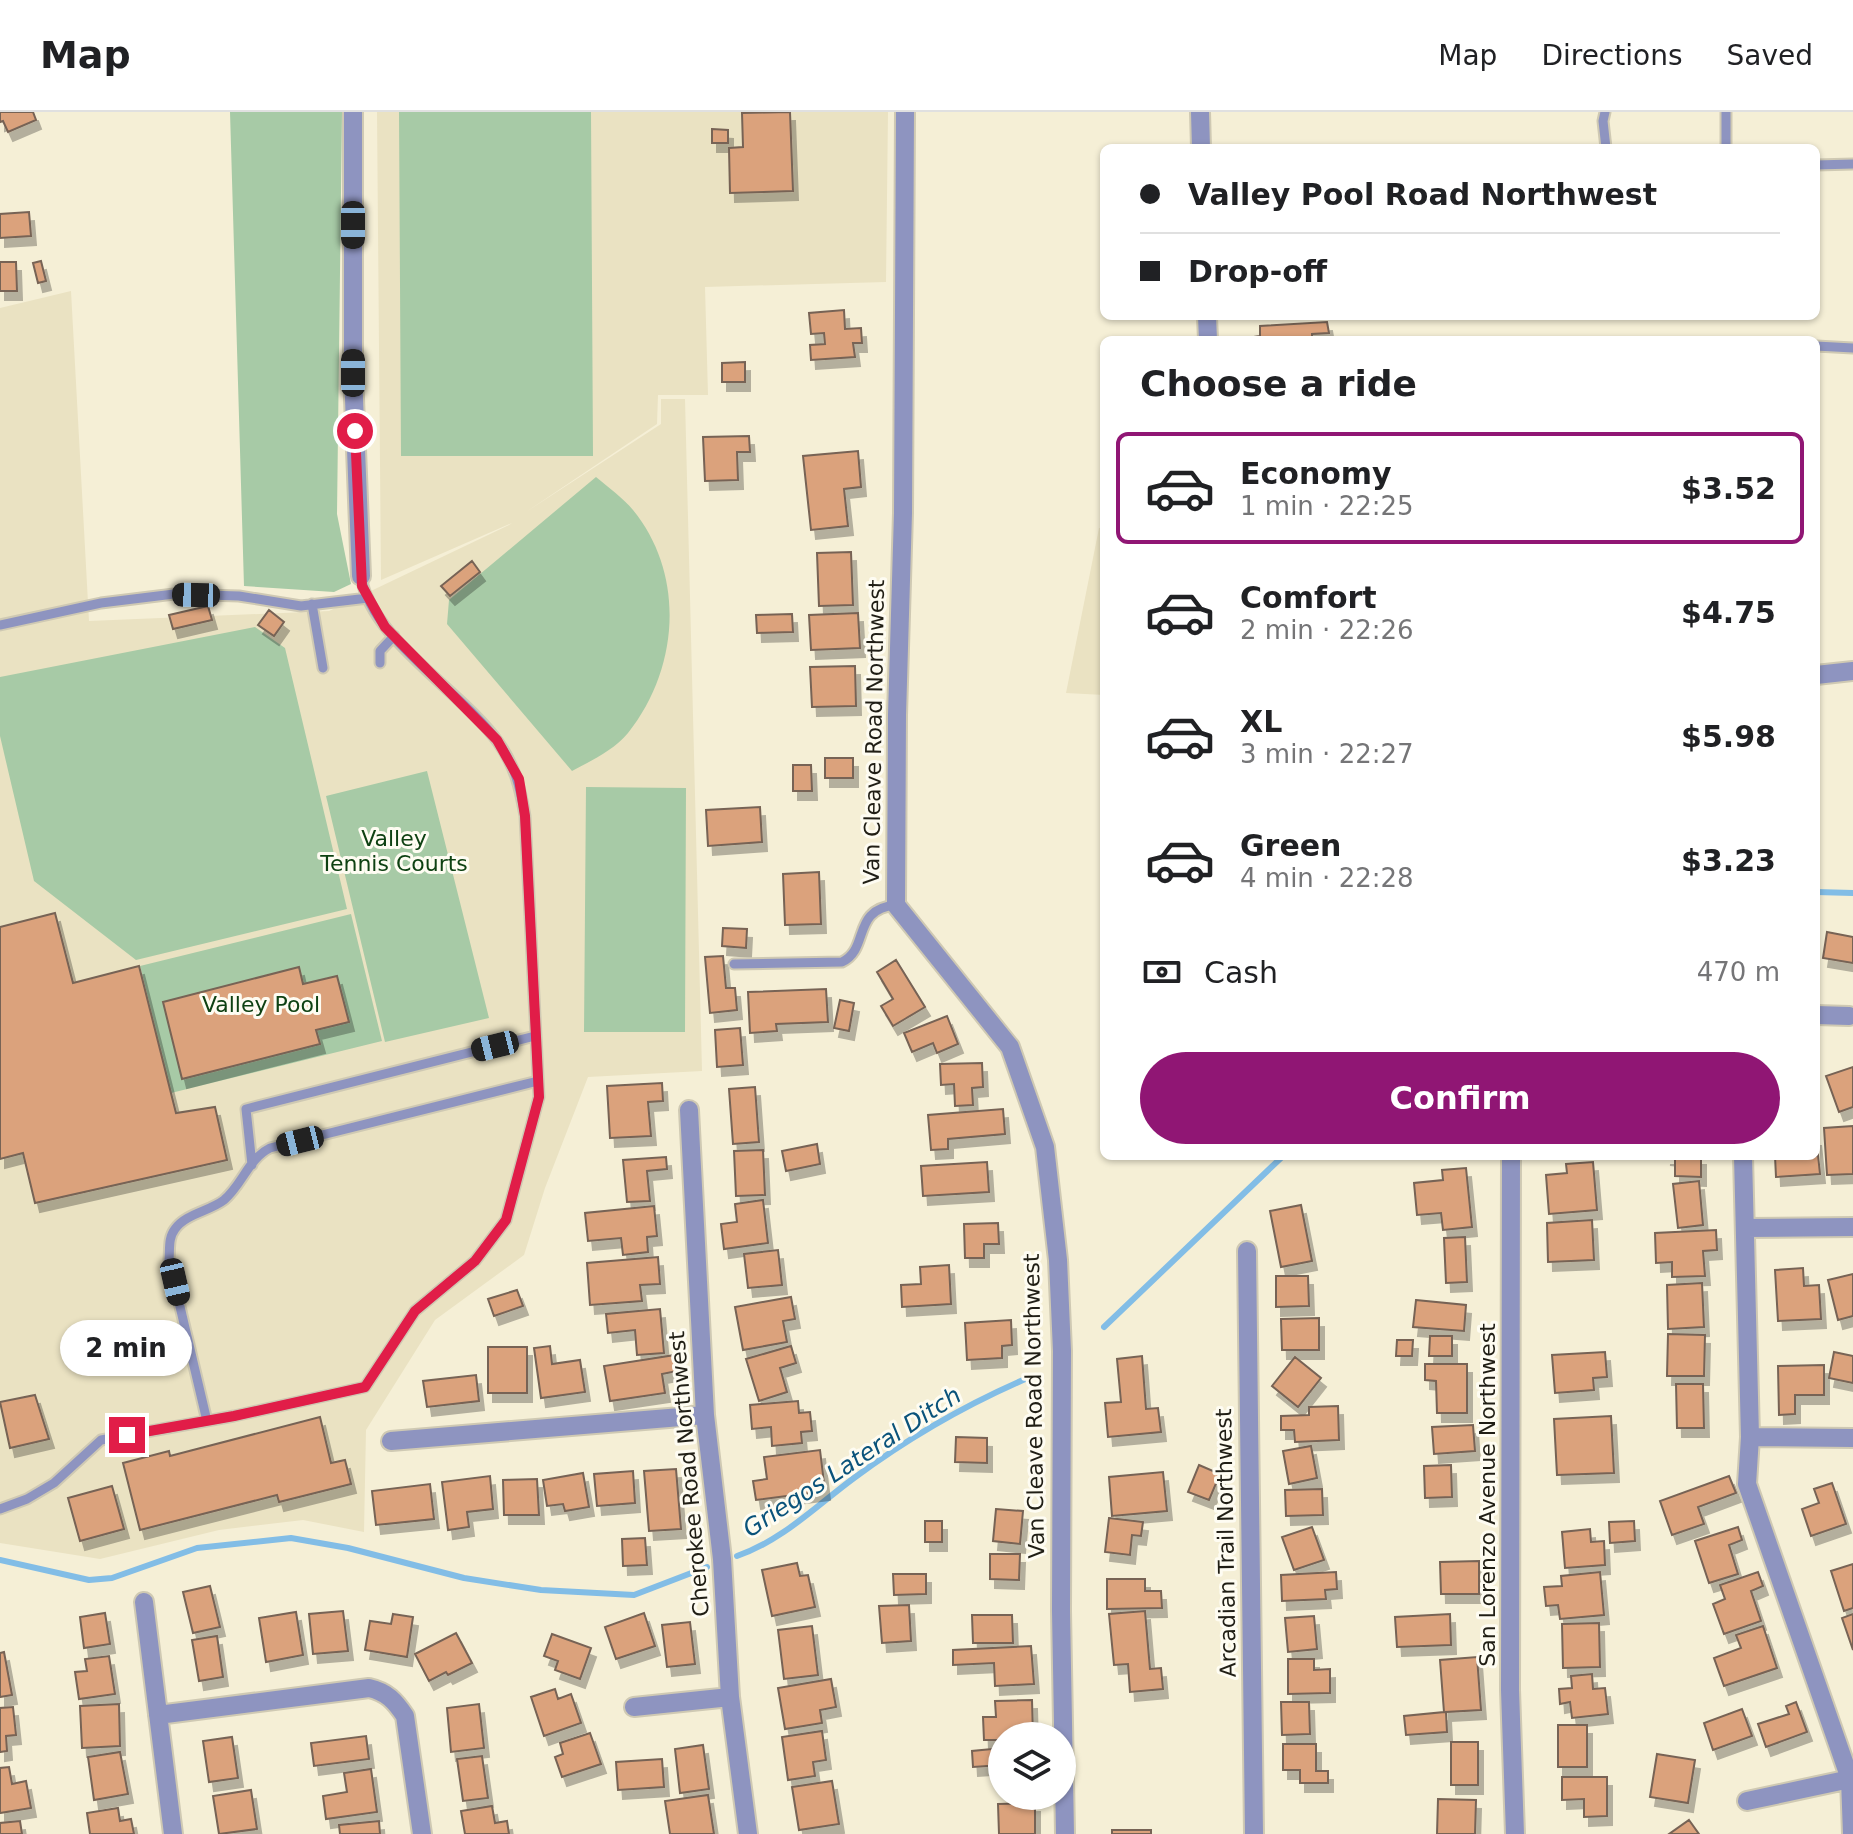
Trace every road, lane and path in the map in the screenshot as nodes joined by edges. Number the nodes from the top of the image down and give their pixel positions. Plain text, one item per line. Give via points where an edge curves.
1 (353, 112) edge
2 (905, 112) edge
3 (1200, 112) edge
4 (1605, 112) edge
5 (1726, 112) edge
6 (1201, 144) edge
7 (1606, 144) edge
8 (1726, 144) edge
9 (1853, 164) edge
10 (1820, 165) edge
11 (1820, 346) edge
12 (1853, 348) edge
13 (361, 576) joint
14 (368, 598) junction
15 (312, 604) junction
16 (0, 625) edge
17 (394, 636) junction
18 (380, 663) dead end
19 (323, 668) dead end
20 (1853, 671) edge
21 (1820, 675) edge
22 (896, 905) junction
23 (734, 964) dead end
24 (1820, 1015) edge
25 (1849, 1016) dead end
26 (535, 1036) junction
27 (538, 1081) junction
28 (689, 1110) dead end
29 (1511, 1160) edge
30 (1743, 1160) edge
31 (252, 1165) junction
32 (1853, 1227) edge
33 (1745, 1228) junction
34 (1247, 1251) dead end
35 (705, 1415) junction
36 (207, 1421) junction
37 (1750, 1437) junction
38 (1853, 1438) edge
39 (391, 1441) dead end
40 (0, 1509) edge
41 (144, 1602) dead end
42 (730, 1697) junction
43 (634, 1707) dead end
44 (158, 1715) junction
45 (1850, 1779) junction
46 (1747, 1801) dead end
47 (173, 1834) edge
48 (422, 1834) edge
49 (748, 1834) edge
50 (1065, 1834) edge
51 (1254, 1834) edge
52 (1515, 1834) edge
53 (1852, 1834) edge

1 - 13 street via 353,373
2 - 22 street, Van Cleave Road Northwest
3 - 6 street
4 - 7 lane
5 - 8 lane
9 - 10 lane
11 - 12 lane
13 - 14 lane
14 - 15 lane
14 - 17 lane
15 - 16 lane via 174,594
15 - 19 lane
17 - 18 lane via 380,651
17 - 26 lane via 497,740 519,779
20 - 21 street
22 - 23 lane via 875,910 850,957 842,962
22 - 50 street, Van Cleave Road Northwest via 1010,1047 1045,1147 1062,1351
24 - 25 street
26 - 27 lane
26 - 31 lane via 246,1109
27 - 31 lane via 270,1148
27 - 36 lane via 539,1097 506,1220 475,1261 415,1311 365,1387
28 - 35 street, Cherokee Road Northwest
29 - 52 street, San Lorenzo Avenue Northwest via 1510,1675
30 - 33 street
31 - 36 lane via 223,1200 177,1225 170,1237 169,1260
32 - 33 street
33 - 37 street
34 - 51 street, Arcadian Trail Northwest
35 - 39 street
35 - 42 street, Cherokee Road Northwest via 722,1559
36 - 40 lane via 101,1440 54,1483
37 - 38 street
37 - 45 street via 1747,1484
41 - 44 street
42 - 43 street
42 - 49 street, Cherokee Road Northwest
44 - 47 street
44 - 48 street via 369,1688 382,1691 405,1716
45 - 46 street
45 - 53 street

